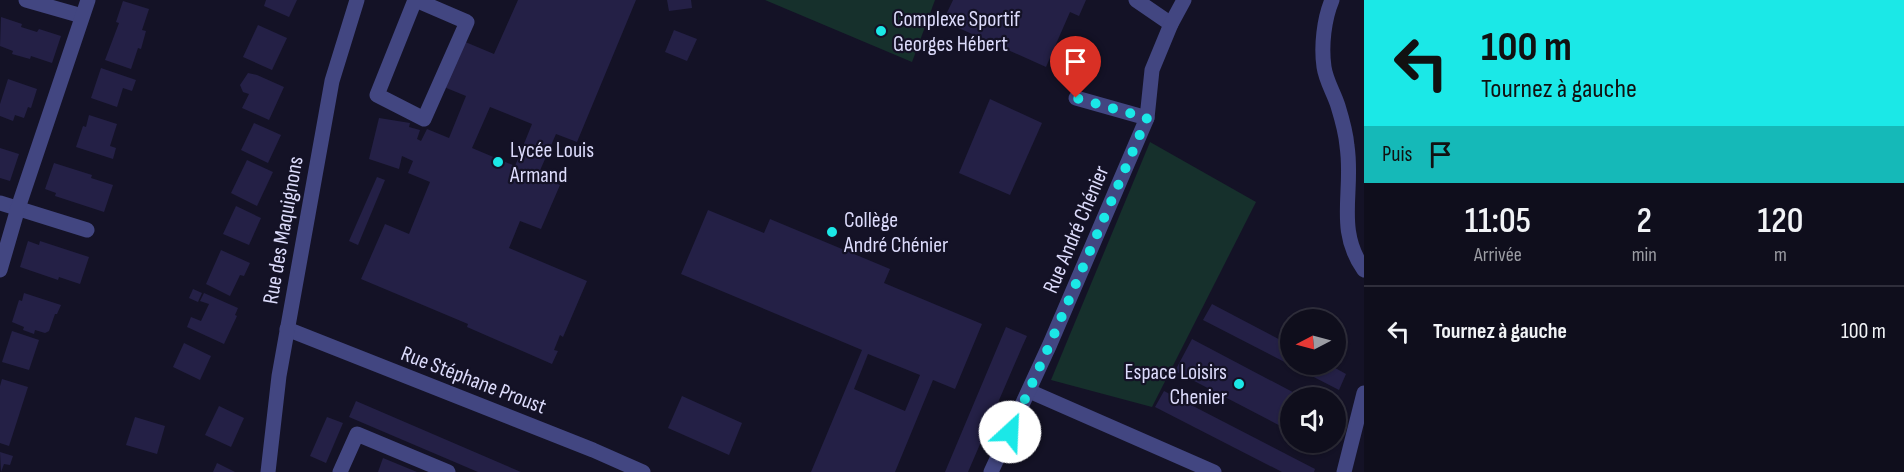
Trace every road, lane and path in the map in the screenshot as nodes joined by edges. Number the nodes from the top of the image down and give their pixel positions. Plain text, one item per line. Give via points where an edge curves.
1 (26, 0) edge
2 (88, 0) edge
3 (357, 0) edge
4 (415, 0) edge
5 (1136, 0) edge
6 (1184, 0) edge
7 (1332, 0) edge
8 (82, 16) junction
9 (1171, 24) junction
10 (1076, 98) dead end
11 (1147, 118) junction
12 (0, 203) edge
13 (18, 208) junction
14 (87, 230) dead end
15 (0, 270) edge
16 (1364, 270) edge
17 (287, 329) junction
18 (1029, 391) junction
19 (1364, 393) edge
20 (268, 472) edge
21 (340, 472) edge
22 (448, 472) edge
23 (644, 472) edge
24 (991, 472) edge
25 (1214, 472) edge
26 (1344, 472) edge

1 - 8 street
2 - 8 street
3 - 17 street, Rue des Maquignons via 332,81
4 - 4 street via 466,22 424,119 377,95
5 - 9 street
6 - 9 street, Rue André Chénier
7 - 16 street via 1325,27 1324,67 1347,146 1350,178 1346,226 1351,247
8 - 13 street
9 - 11 street, Rue André Chénier via 1152,70
10 - 11 street
11 - 18 street, Rue André Chénier
12 - 13 street
13 - 14 street
13 - 15 street
17 - 20 street, Rue des Maquignons
17 - 23 street, Rue Stéphane Proust
18 - 24 street, Rue André Chénier
18 - 25 street
19 - 26 street
21 - 22 street via 357,434

